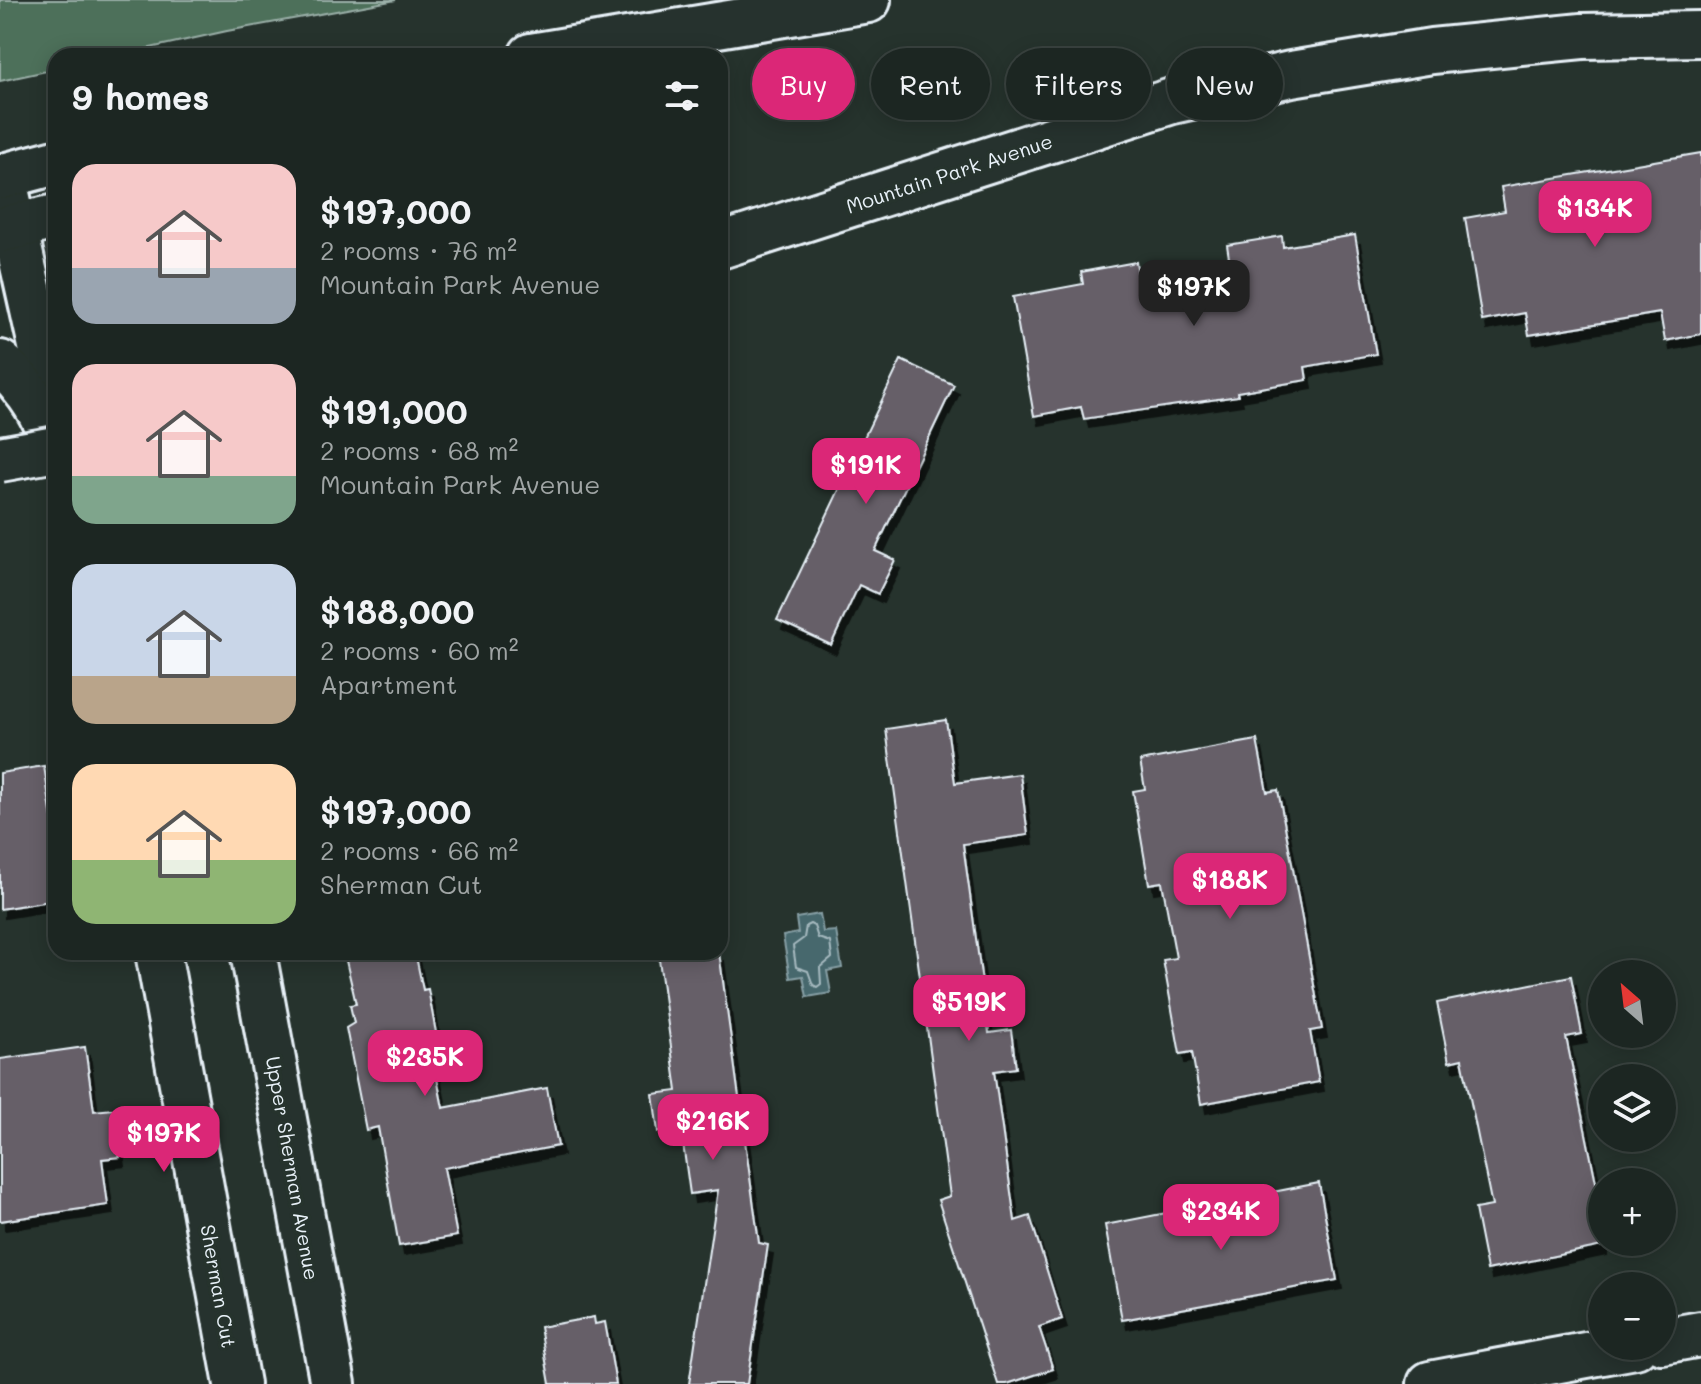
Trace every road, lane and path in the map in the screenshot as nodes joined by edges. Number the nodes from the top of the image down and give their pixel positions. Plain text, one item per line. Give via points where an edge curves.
1 (868, 0) edge
2 (1701, 34) edge
3 (594, 48) edge
4 (48, 164) edge
5 (2, 176) edge
6 (24, 225) edge
7 (728, 243) edge
8 (0, 363) edge
9 (48, 366) edge
10 (48, 428) edge
11 (48, 450) edge
12 (0, 459) edge
13 (159, 960) edge
14 (254, 960) edge
15 (1701, 1334) edge
16 (1676, 1338) edge
17 (1604, 1360) edge
18 (1582, 1370) edge
19 (237, 1384) edge
20 (333, 1384) edge
21 (1430, 1384) edge

1 - 3 street
2 - 7 street, Mountain Park Avenue via 1582,36 1432,51 1291,74 1172,101
4 - 5 street
5 - 6 street
6 - 9 street
8 - 10 street
11 - 12 street, bridge
13 - 19 street, Sherman Cut
14 - 20 street, Upper Sherman Avenue
15 - 16 street
17 - 18 street
18 - 21 street

